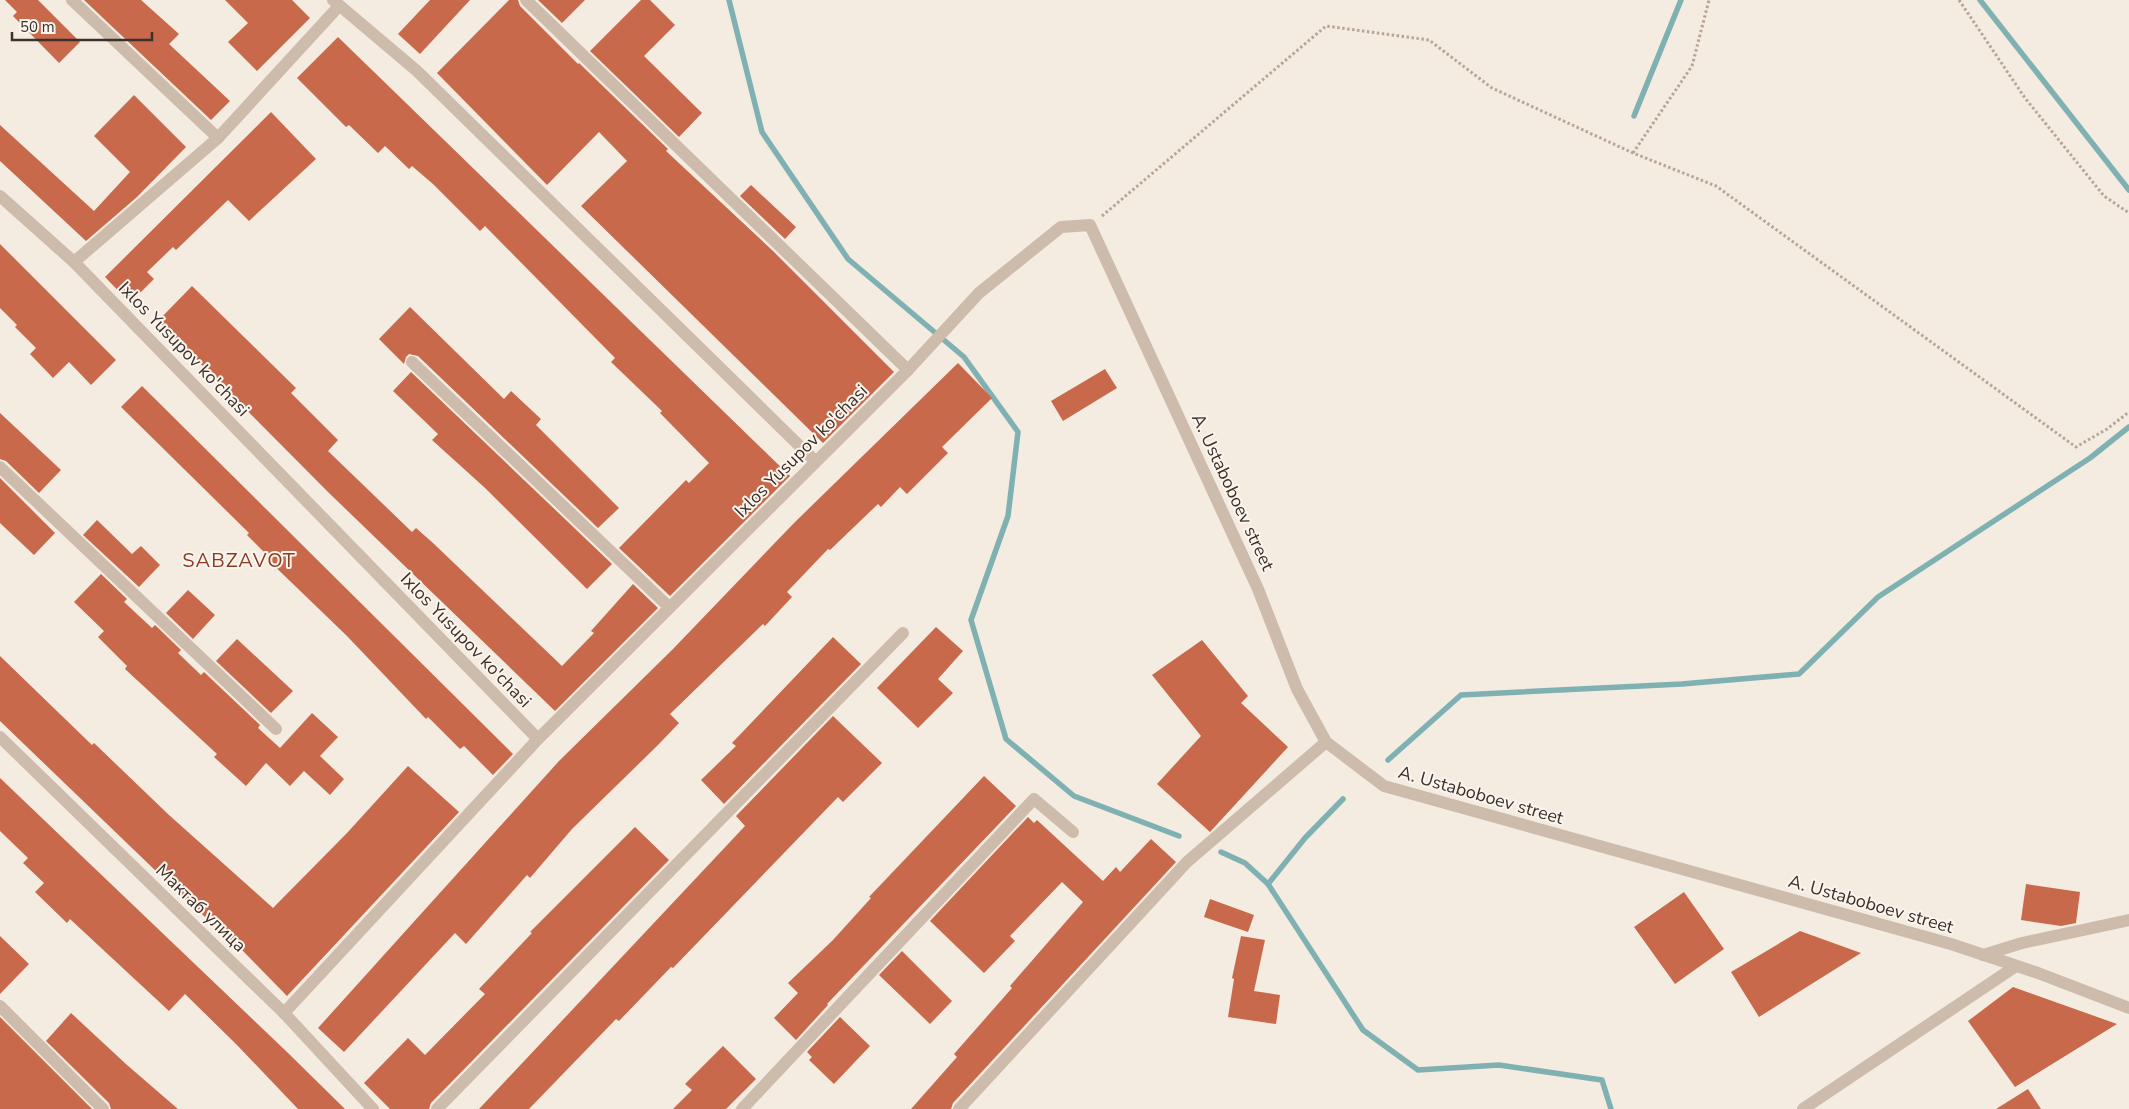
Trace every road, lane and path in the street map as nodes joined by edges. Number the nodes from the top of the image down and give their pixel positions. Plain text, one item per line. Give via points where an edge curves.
1 (72, 0) edge
2 (526, 0) edge
3 (1709, 0) edge
4 (1959, 0) edge
5 (336, 3) edge
6 (218, 138) junction
7 (1633, 153) junction
8 (0, 196) edge
9 (2129, 214) edge
10 (1090, 224) junction
11 (74, 262) junction
12 (412, 362) dead end
13 (908, 370) junction
14 (2129, 412) edge
15 (815, 461) junction
16 (0, 467) edge
17 (669, 607) junction
18 (903, 632) dead end
19 (276, 729) dead end
20 (0, 737) edge
21 (538, 738) junction
22 (1326, 742) junction
23 (1073, 832) dead end
24 (2129, 920) edge
25 (1982, 955) junction
26 (2016, 966) junction
27 (0, 1006) edge
28 (2129, 1008) edge
29 (284, 1013) junction
30 (103, 1109) edge
31 (373, 1109) edge
32 (437, 1109) edge
33 (742, 1109) edge
34 (959, 1109) edge
35 (1803, 1109) edge

1 - 6 street
2 - 13 street
3 - 7 path via 1692,66
4 - 9 path via 2025,98 2104,196
5 - 6 street
5 - 15 street via 417,71
6 - 11 street
7 - 10 path via 1492,88 1429,40 1326,26
7 - 14 path via 1716,186 2076,446
8 - 11 street, Ixlos Yusupov ko'chasi
10 - 13 street, Ixlos Yusupov ko'chasi via 1061,227 979,293
10 - 22 street, A. Ustaboboev street via 1258,589 1297,690
11 - 21 street, Ixlos Yusupov ko'chasi
12 - 17 street
13 - 15 street, Ixlos Yusupov ko'chasi
15 - 17 street, Ixlos Yusupov ko'chasi
16 - 19 street
17 - 21 street, Ixlos Yusupov ko'chasi
18 - 32 street
20 - 29 street, Мактаб улица
21 - 29 street
22 - 25 street, A. Ustaboboev street via 1384,786
22 - 34 street via 1187,862
23 - 33 street via 1034,799
24 - 25 street
25 - 26 street, A. Ustaboboev street
26 - 28 street, A. Ustaboboev street
26 - 35 street
27 - 30 street
29 - 31 street, Мактаб улица

